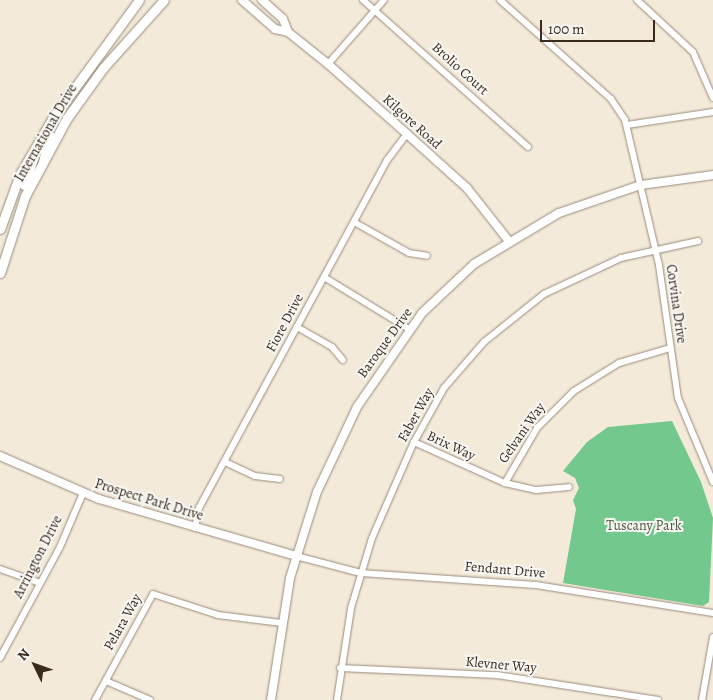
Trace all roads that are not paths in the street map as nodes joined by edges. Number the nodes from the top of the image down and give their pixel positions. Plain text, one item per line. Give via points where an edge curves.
1 (139, 0) edge
2 (164, 0) edge
3 (242, 0) edge
4 (262, 0) edge
5 (363, 0) edge
6 (384, 0) edge
7 (500, 0) edge
8 (637, 0) edge
9 (375, 11) junction
10 (288, 32) junction
11 (328, 64) junction
12 (66, 98) junction
13 (713, 98) edge
14 (713, 112) edge
15 (627, 125) junction
16 (407, 134) junction
17 (528, 147) dead end
18 (35, 148) junction
19 (43, 162) junction
20 (713, 175) edge
21 (641, 185) junction
22 (16, 219) junction
23 (354, 222) junction
24 (0, 229) edge
25 (508, 240) junction
26 (698, 241) dead end
27 (655, 248) junction
28 (427, 256) dead end
29 (0, 273) edge
30 (324, 278) junction
31 (297, 328) junction
32 (409, 329) junction
33 (670, 348) junction
34 (342, 360) dead end
35 (414, 442) junction
36 (0, 456) edge
37 (224, 462) junction
38 (280, 480) dead end
39 (713, 482) edge
40 (505, 483) junction
41 (569, 487) dead end
42 (83, 493) junction
43 (195, 528) junction
44 (296, 556) junction
45 (0, 569) edge
46 (360, 573) junction
47 (40, 583) junction
48 (713, 613) edge
49 (281, 623) junction
50 (713, 636) edge
51 (0, 658) edge
52 (340, 668) junction
53 (106, 681) junction
54 (95, 700) edge
55 (150, 700) edge
56 (271, 700) edge
57 (336, 700) edge
58 (658, 700) edge
59 (702, 700) edge

1 - 12 main road, International Drive
2 - 19 main road, International Drive via 103,68
3 - 10 street, Kilgore Road via 274,29
4 - 10 street, Kilgore Road via 283,19
5 - 9 street, Brolio Court
6 - 9 street
7 - 15 street, Corvina Drive via 611,99
8 - 13 street via 693,52
9 - 11 street
9 - 17 street, Brolio Court
10 - 11 street, Kilgore Road
11 - 16 street, Kilgore Road
12 - 18 main road, International Drive
12 - 19 main road via 44,145
14 - 15 street
15 - 21 street, Corvina Drive
16 - 23 street, Fiore Drive via 388,159
16 - 25 street, Kilgore Road via 467,188
18 - 22 main road via 32,167 17,203
18 - 24 main road, International Drive
19 - 22 main road, International Drive
20 - 21 street, Baroque Drive
21 - 25 street, Baroque Drive via 558,213
21 - 27 street, Corvina Drive
22 - 29 main road, International Drive
23 - 28 street via 409,253
23 - 30 street, Fiore Drive
25 - 32 street, Baroque Drive via 450,284
26 - 27 street, Faber Way
27 - 33 street, Corvina Drive
27 - 35 street, Faber Way via 595,267 520,311 464,364
30 - 31 street, Fiore Drive
30 - 32 street
31 - 34 street via 332,347
31 - 37 street, Fiore Drive
32 - 44 street, Baroque Drive via 370,384 338,443
33 - 39 street, Corvina Drive via 683,418
33 - 40 street, Gelvani Way via 619,363 574,391 537,428
35 - 40 street, Brix Way
35 - 46 street, Faber Way
36 - 42 street, Prospect Park Drive
37 - 38 street via 255,476
37 - 43 street, Fiore Drive via 200,508
40 - 41 street, Brix Way via 536,490
42 - 43 street, Prospect Park Drive
42 - 47 street, Arrington Drive
43 - 44 street, Prospect Park Drive
44 - 46 street, Fendant Drive
44 - 49 street, Baroque Drive
45 - 47 street
46 - 48 street, Fendant Drive via 536,585
46 - 52 street, Faber Way
47 - 51 street, Arrington Drive
49 - 53 street, Pelara Way via 200,611 156,593 147,600
49 - 56 street, Baroque Drive
50 - 59 street
52 - 57 street, Faber Way
52 - 58 street, Klevner Way via 497,676
53 - 54 street, Pelara Way
53 - 55 street

